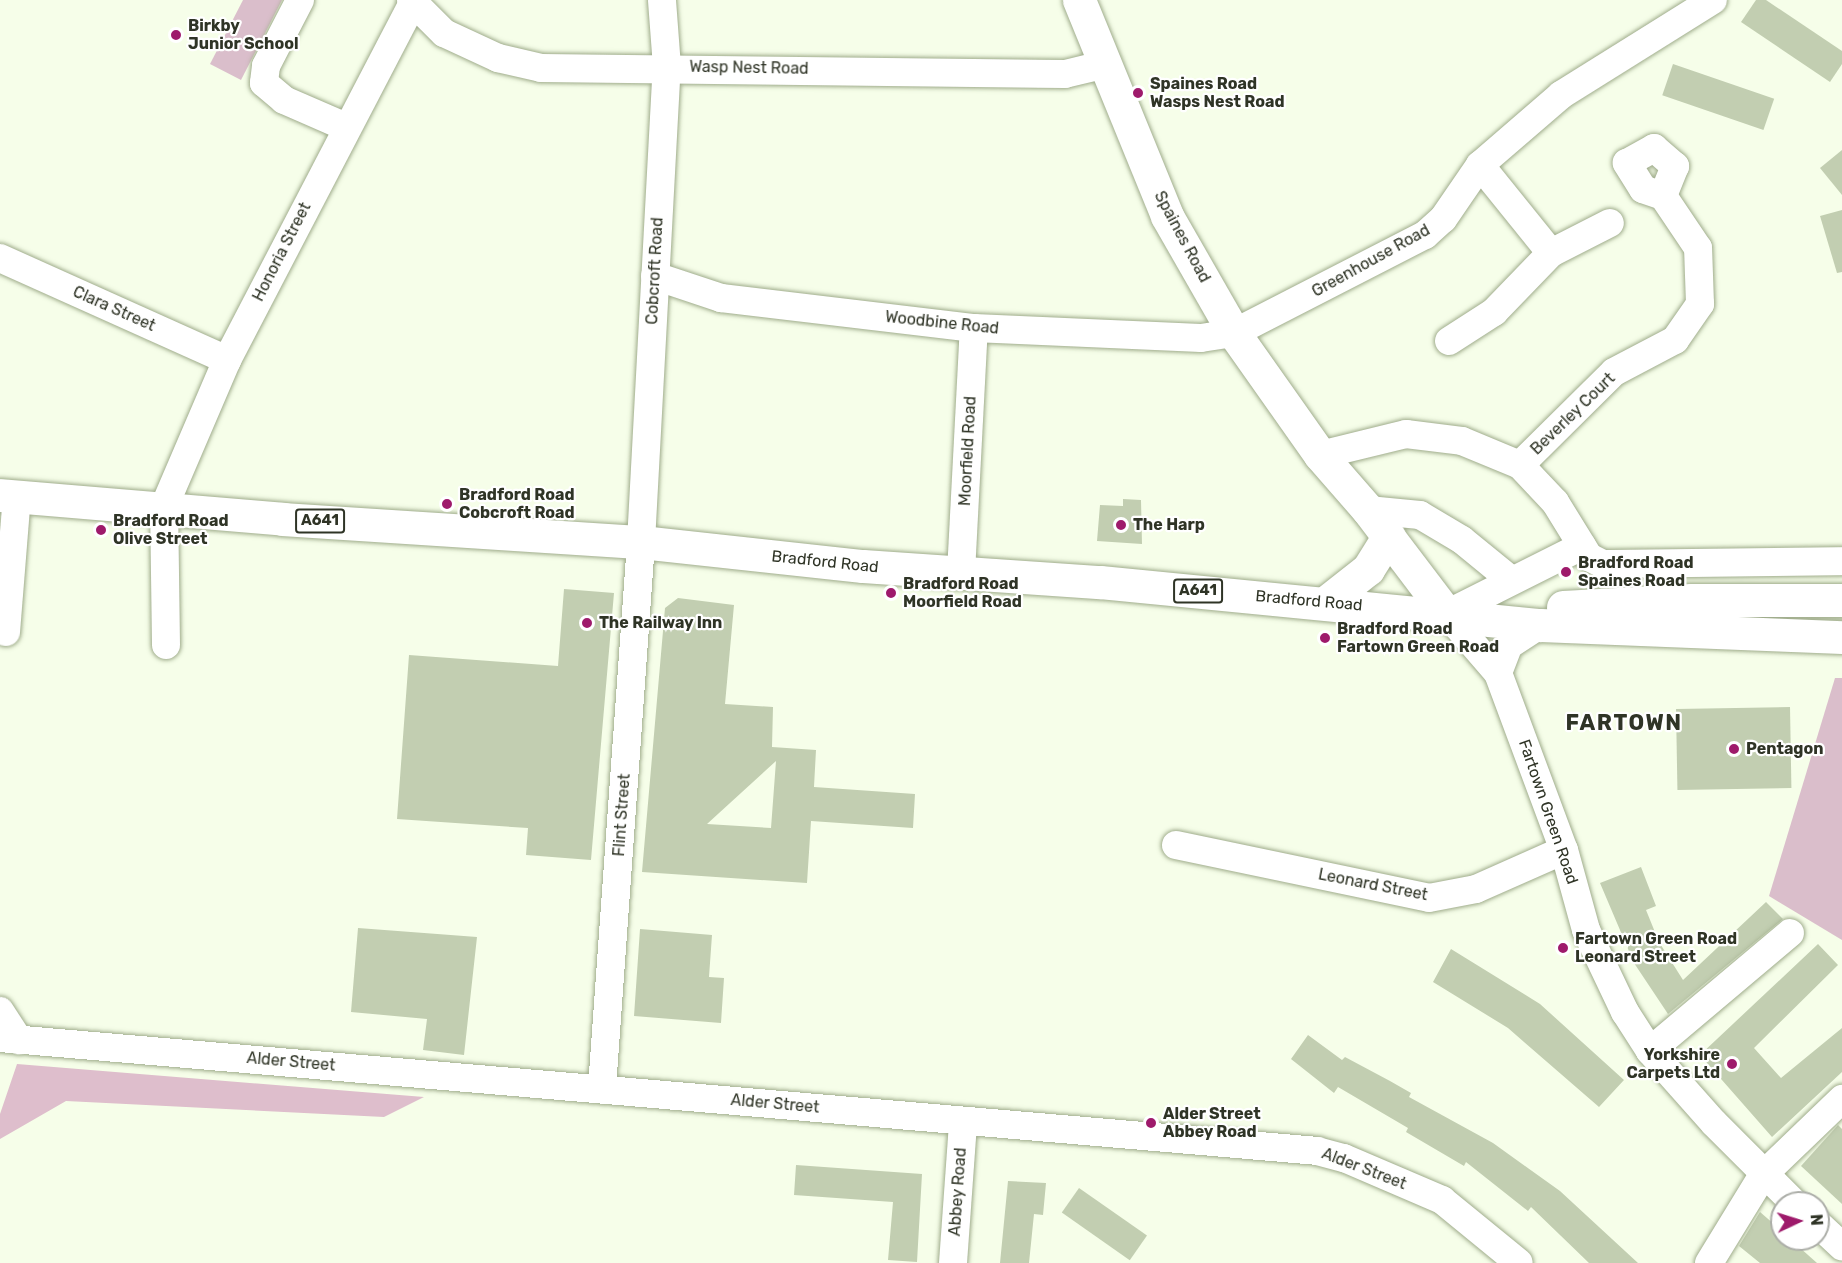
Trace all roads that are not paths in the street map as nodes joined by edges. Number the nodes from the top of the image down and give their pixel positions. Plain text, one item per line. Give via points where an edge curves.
1 (300, 0) edge
2 (662, 0) edge
3 (1079, 0) edge
4 (1713, 0) edge
5 (412, 1) edge
6 (1106, 64) junction
7 (667, 67) junction
8 (346, 127) junction
9 (1480, 165) junction
10 (1663, 196) dead end
11 (1610, 224) dead end
12 (1551, 253) junction
13 (0, 258) edge
14 (655, 276) junction
15 (974, 328) junction
16 (1234, 333) junction
17 (1449, 341) dead end
18 (227, 360) junction
19 (1320, 455) junction
20 (1520, 465) junction
21 (8, 495) edge
22 (164, 507) junction
23 (1368, 510) junction
24 (1389, 536) junction
25 (641, 542) junction
26 (1582, 546) junction
27 (1842, 561) edge
28 (955, 573) junction
29 (1511, 580) junction
30 (1839, 600) edge
31 (1324, 603) junction
32 (1448, 614) junction
33 (1540, 625) junction
34 (6, 632) dead end
35 (1842, 637) edge
36 (166, 645) dead end
37 (1498, 673) junction
38 (1176, 845) dead end
39 (1564, 850) junction
40 (1790, 933) dead end
41 (0, 1011) edge
42 (10, 1039) edge
43 (1650, 1050) junction
44 (602, 1088) junction
45 (1842, 1099) edge
46 (963, 1122) junction
47 (1763, 1175) junction
48 (1781, 1191) edge
49 (1830, 1235) edge
50 (1842, 1246) edge
51 (953, 1263) edge
52 (1519, 1263) edge
53 (1709, 1263) edge

1 - 8 street via 267,66 264,82 284,100
2 - 7 street, Cobcroft Road
3 - 6 main road, Spaines Road
4 - 9 street, Greenhouse Road via 1561,95
5 - 7 street, Wasp Nest Road via 444,33 498,58 541,68
5 - 8 street, Honoria Street
6 - 7 street, Wasp Nest Road via 1065,74
6 - 16 main road, Spaines Road via 1167,216
7 - 14 street, Cobcroft Road
8 - 18 street, Honoria Street
9 - 12 street
9 - 16 street, Greenhouse Road via 1443,219 1425,235
10 - 20 street, Beverley Court via 1698,248 1700,304 1675,339 1614,372
11 - 12 street
12 - 17 street via 1494,312
13 - 18 street, Clara Street
14 - 15 street, Woodbine Road via 721,298
14 - 25 street, Cobcroft Road
15 - 16 street, Woodbine Road via 1201,338
15 - 28 street, Moorfield Road
16 - 19 main road, Spaines Road
18 - 22 street, Honoria Street
19 - 20 street via 1406,434 1462,441
19 - 23 main road, Spaines Road
20 - 26 street via 1555,502
21 - 22 main road, Bradford Road / A641
21 - 34 street
22 - 25 main road, Bradford Road / A641 via 283,519
22 - 36 street
23 - 24 main road, Spaines Road
23 - 29 street via 1420,515 1462,540
24 - 31 main road via 1368,569
24 - 32 main road, Spaines Road
25 - 28 main road, Bradford Road / A641
25 - 44 street, Flint Street
26 - 27 street via 1589,557 1603,564
26 - 29 street
28 - 31 main road, Bradford Road / A641
29 - 32 street
30 - 32 main road, A641 via 1692,600
31 - 32 main road, Bradford Road / A641
32 - 33 main road, A641
32 - 37 street, Fartown Green Road
33 - 35 main road, A641
33 - 37 street via 1509,645
37 - 39 street, Fartown Green Road
38 - 39 street, Leonard Street via 1429,898 1476,889
39 - 43 street, Fartown Green Road via 1586,930 1625,1012
40 - 43 street
41 - 42 street
42 - 44 street, Alder Street
43 - 47 street, Fartown Green Road
44 - 46 street, Alder Street
45 - 47 street
46 - 51 street, Abbey Road
46 - 52 street, Alder Street via 1317,1150 1442,1200
47 - 48 street, Fartown Green Road
47 - 53 street
49 - 50 street

